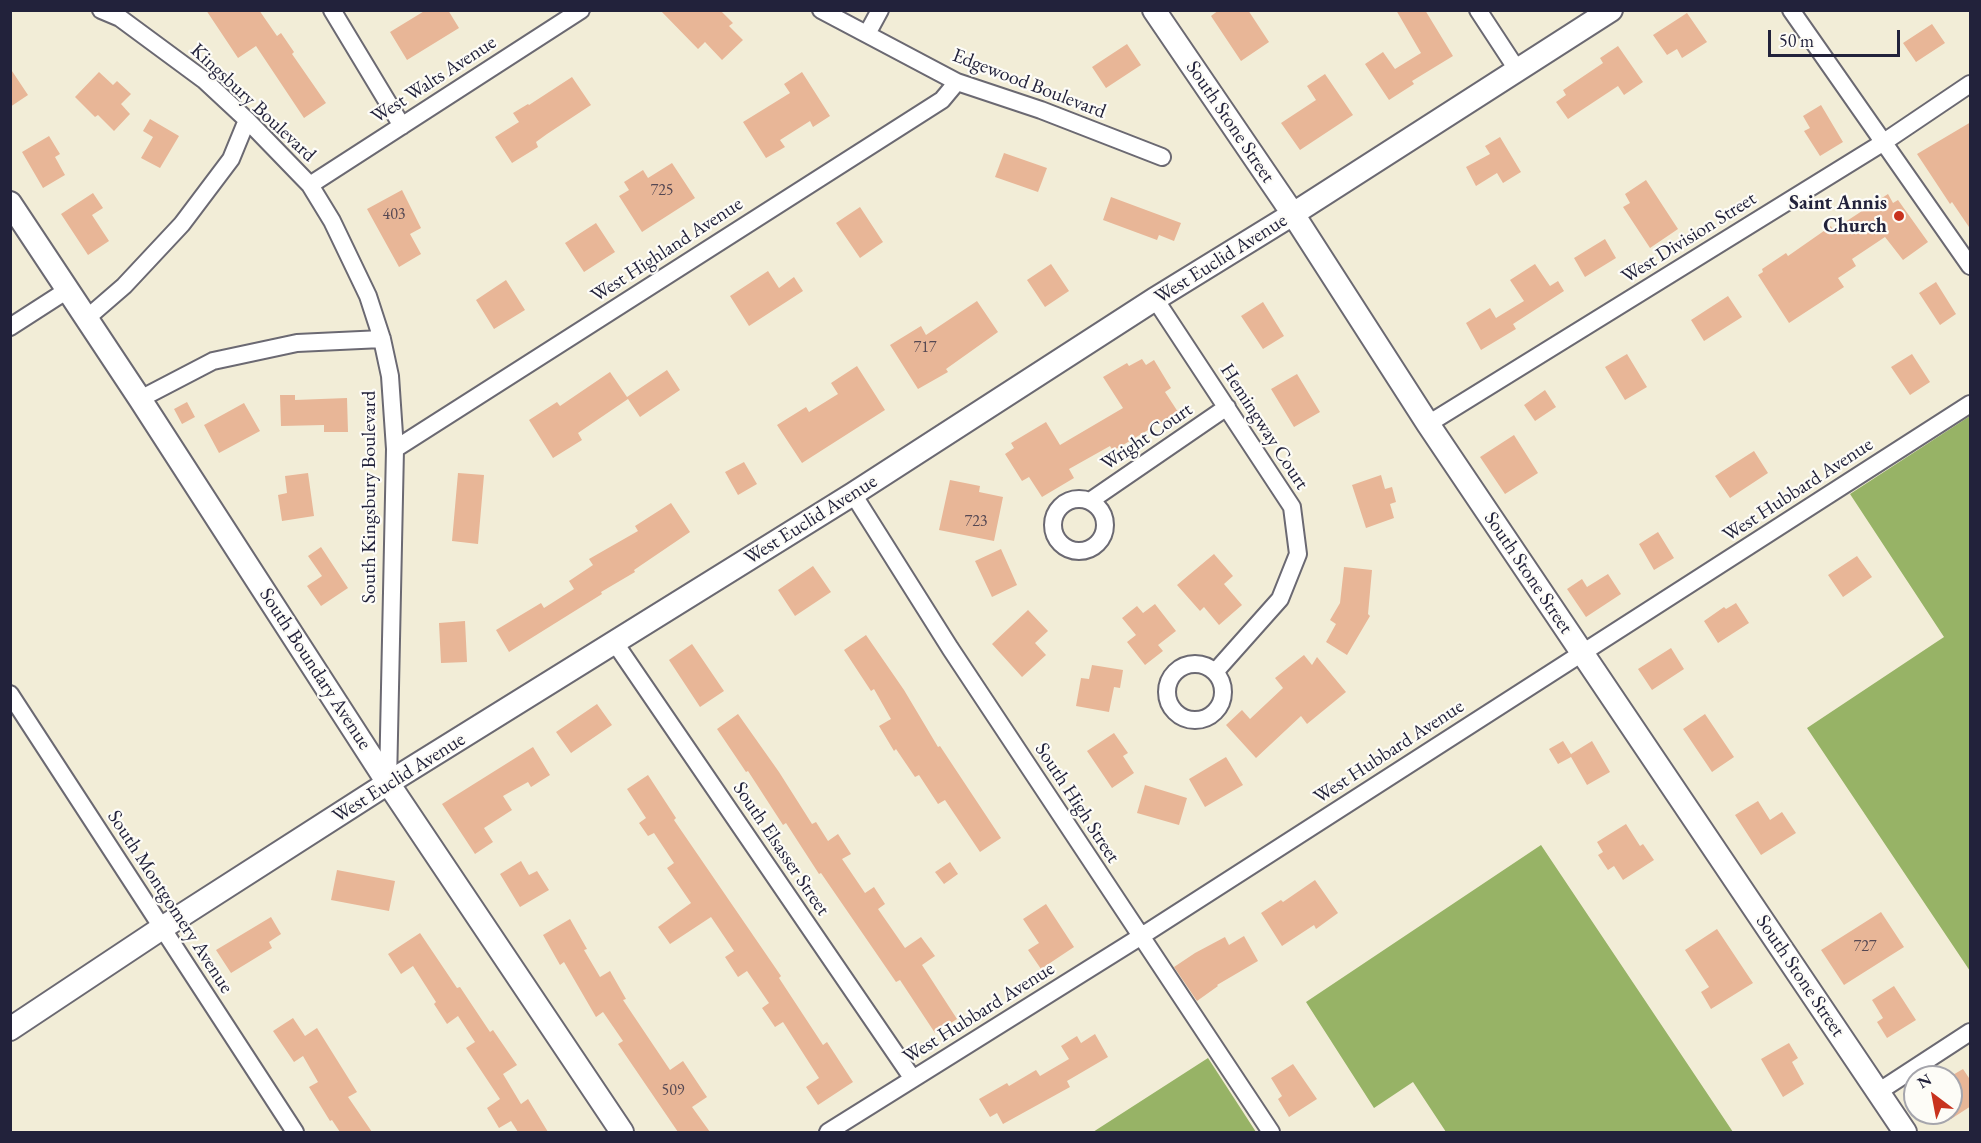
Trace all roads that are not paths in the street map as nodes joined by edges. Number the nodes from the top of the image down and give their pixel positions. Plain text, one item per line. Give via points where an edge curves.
1 (101, 10) edge
2 (332, 10) edge
3 (581, 10) edge
4 (821, 10) edge
5 (880, 10) edge
6 (1154, 10) edge
7 (1478, 10) edge
8 (1611, 10) edge
9 (1791, 10) edge
10 (867, 34) junction
11 (1518, 70) junction
12 (957, 82) junction
13 (1971, 84) edge
14 (247, 120) junction
15 (402, 126) junction
16 (1884, 142) junction
17 (1162, 157) dead end
18 (310, 185) junction
19 (10, 203) edge
20 (1293, 214) junction
21 (332, 221) joint
22 (1971, 266) edge
23 (69, 290) junction
24 (1155, 299) junction
25 (87, 318) junction
26 (10, 327) edge
27 (382, 339) junction
28 (140, 399) junction
29 (1971, 404) edge
30 (1227, 407) junction
31 (1428, 424) junction
32 (395, 449) junction
33 (853, 494) junction
34 (1090, 501) dead end
35 (615, 643) junction
36 (1582, 653) junction
37 (1215, 672) dead end
38 (10, 694) edge
39 (388, 783) junction
40 (162, 928) junction
41 (1140, 937) junction
42 (10, 1029) edge
43 (1971, 1032) edge
44 (912, 1079) junction
45 (1878, 1092) junction
46 (295, 1132) edge
47 (622, 1132) edge
48 (828, 1132) edge
49 (1271, 1132) edge
50 (1905, 1132) edge

1 - 14 street, Kingsbury Boulevard via 120,18 204,80
2 - 15 street
3 - 15 street, West Walts Avenue
4 - 10 street, Edgewood Boulevard
5 - 10 street
6 - 20 street, South Stone Street
7 - 11 street
8 - 11 street, West Euclid Avenue
9 - 16 street
10 - 12 street, Edgewood Boulevard
11 - 20 street, West Euclid Avenue
12 - 17 street, Edgewood Boulevard
12 - 32 street, West Highland Avenue via 942,100
13 - 16 street, West Division Street
14 - 18 street, Kingsbury Boulevard
14 - 25 street via 231,159 182,224 124,286
15 - 18 street, West Walts Avenue
16 - 22 street
16 - 31 street, West Division Street
18 - 21 street, Kingsbury Boulevard
19 - 23 street, South Boundary Avenue
20 - 24 street, West Euclid Avenue
20 - 31 street, South Stone Street
21 - 27 street, South Kingsbury Boulevard via 368,296
23 - 25 street, South Boundary Avenue
23 - 26 street
24 - 30 street, Hemingway Court
24 - 33 street, West Euclid Avenue
25 - 28 street, South Boundary Avenue
27 - 28 street via 297,343 213,360
27 - 32 street, South Kingsbury Boulevard via 390,376
28 - 39 street, South Boundary Avenue
29 - 36 street, West Hubbard Avenue
30 - 34 street, Wright Court
30 - 37 street, Hemingway Court via 1292,507 1298,554 1280,599
31 - 36 street, South Stone Street
32 - 39 street, South Kingsbury Boulevard
33 - 35 street, West Euclid Avenue
33 - 41 street, South High Street
35 - 39 street, West Euclid Avenue
35 - 44 street, South Elsasser Street
36 - 41 street, West Hubbard Avenue
36 - 45 street, South Stone Street
38 - 40 street, South Montgomery Avenue
39 - 40 street, West Euclid Avenue
39 - 47 street, South Boundary Avenue
40 - 42 street, West Euclid Avenue
40 - 46 street, South Montgomery Avenue
41 - 44 street, West Hubbard Avenue
41 - 49 street, South High Street
43 - 45 street
44 - 48 street, West Hubbard Avenue
45 - 50 street, South Stone Street

